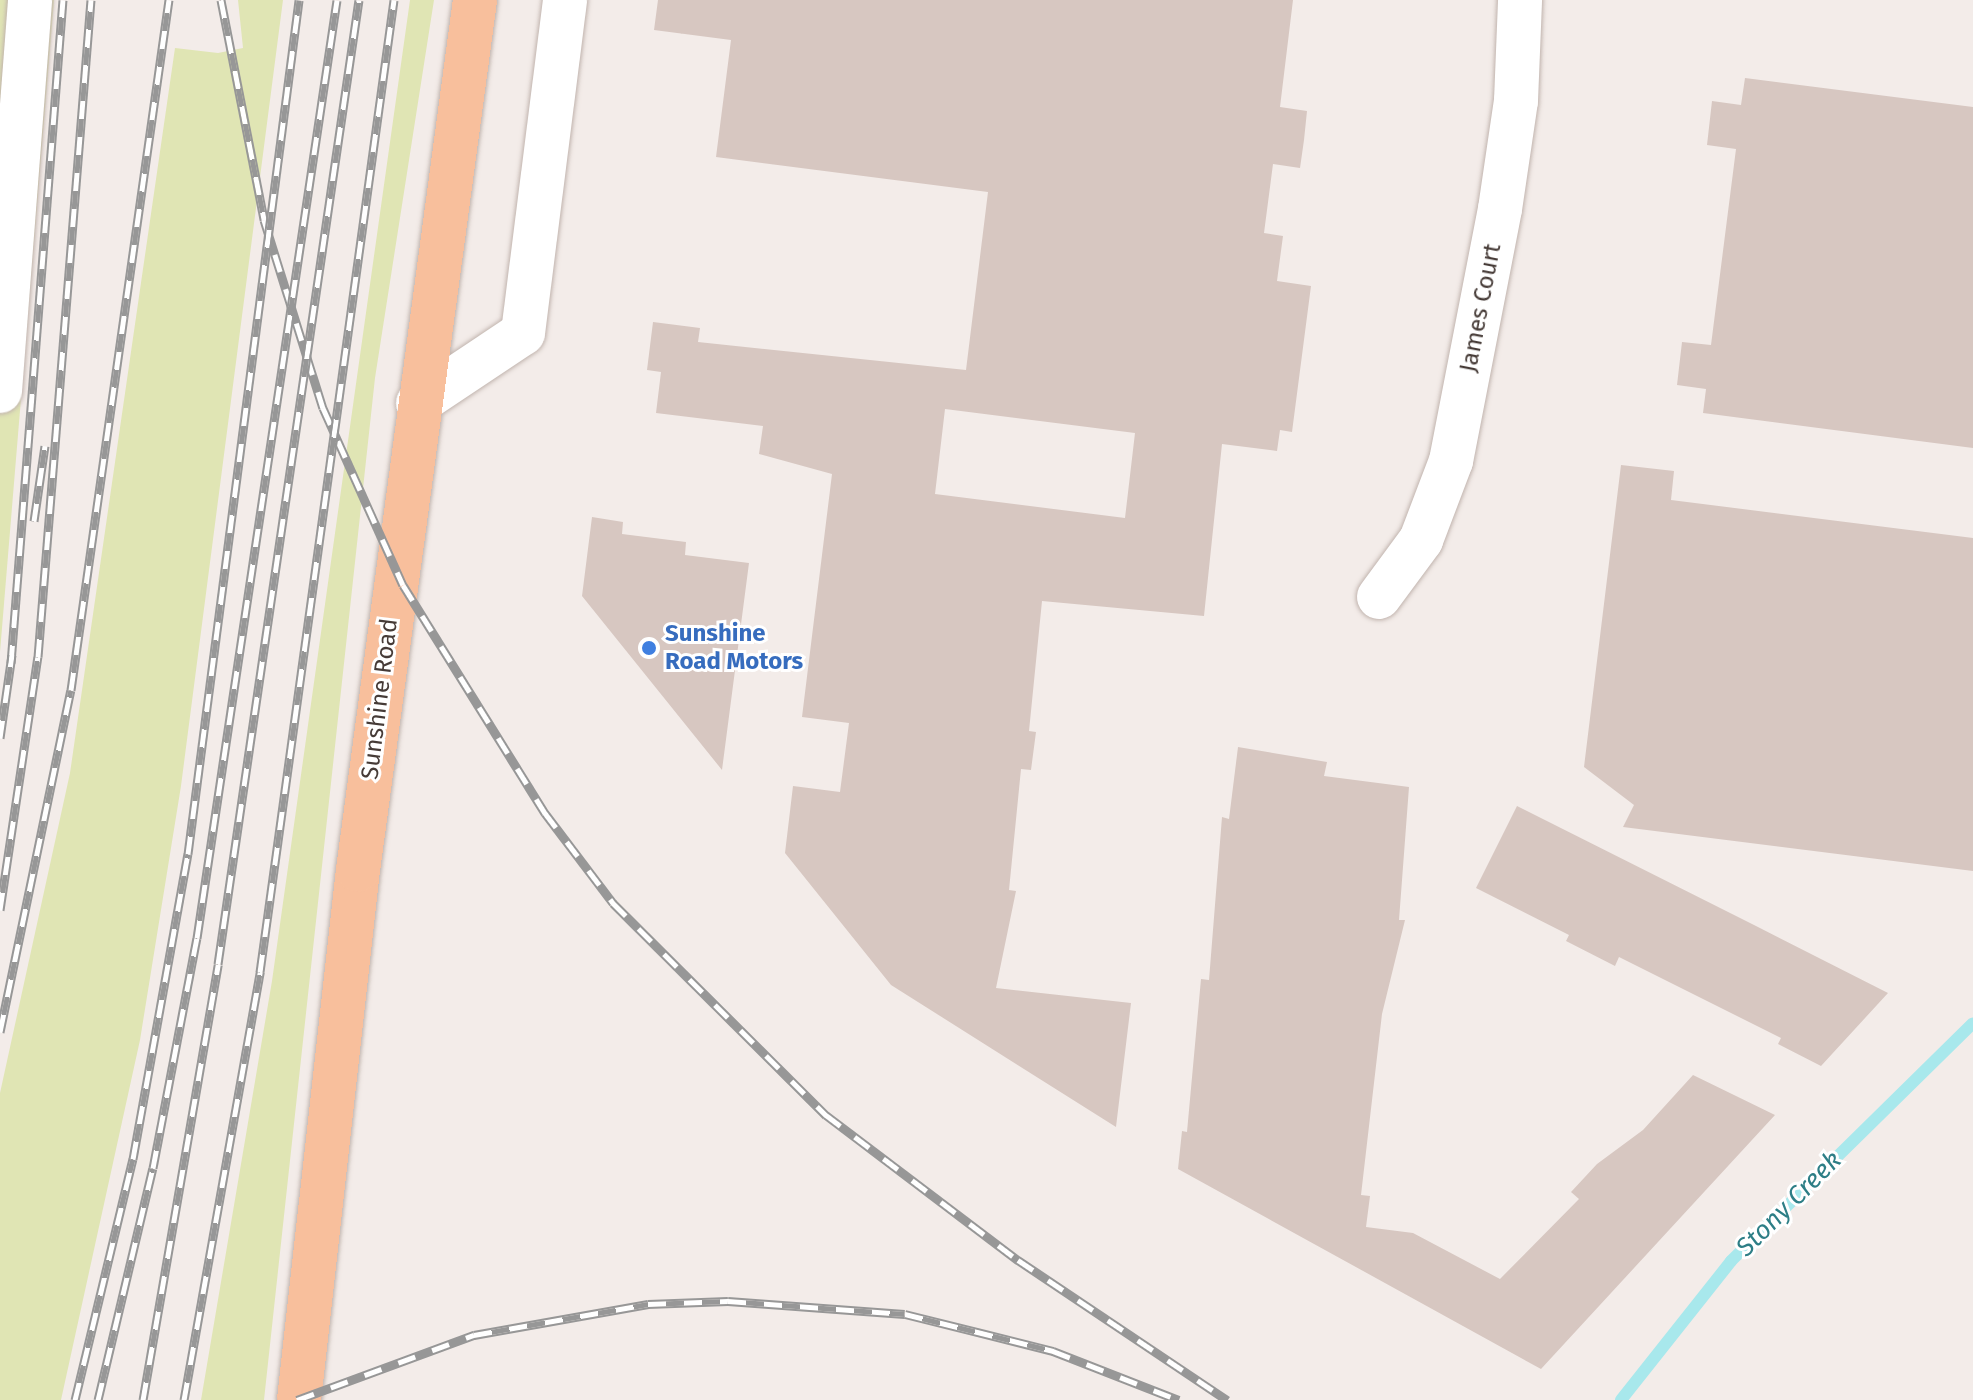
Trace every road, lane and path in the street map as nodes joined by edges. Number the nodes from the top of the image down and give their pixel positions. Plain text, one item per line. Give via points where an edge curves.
1 (30, 0) edge
2 (475, 0) edge
3 (565, 0) edge
4 (1520, 0) edge
5 (0, 391) edge
6 (418, 403) junction
7 (1379, 597) dead end
8 (299, 1400) edge

1 - 5 street
2 - 6 main road, Sunshine Road
3 - 6 street via 523,333
4 - 7 street, James Court via 1516,101 1451,461 1421,540
6 - 8 main road, Sunshine Road

